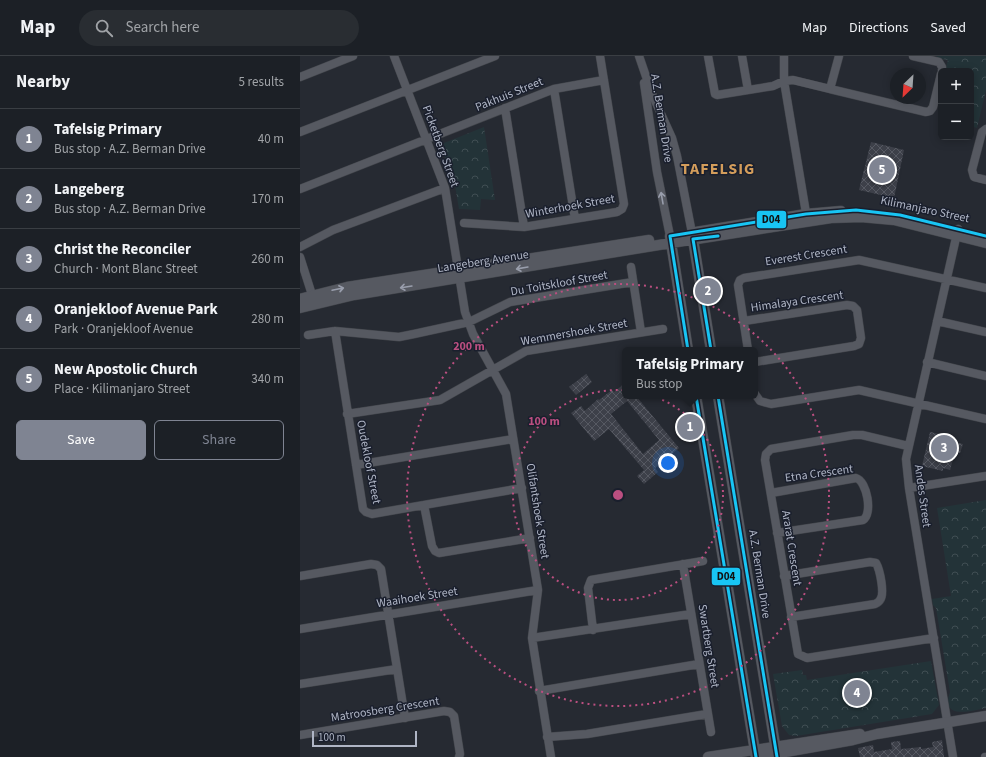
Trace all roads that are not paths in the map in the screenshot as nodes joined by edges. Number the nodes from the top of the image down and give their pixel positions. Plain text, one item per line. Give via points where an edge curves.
1 (353, 56) edge
2 (394, 56) edge
3 (495, 56) edge
4 (600, 56) edge
5 (708, 56) edge
6 (742, 56) edge
7 (784, 56) edge
8 (839, 56) edge
9 (913, 56) edge
10 (339, 58) edge
11 (942, 68) edge
12 (300, 77) edge
13 (604, 80) junction
14 (784, 81) junction
15 (938, 86) edge
16 (554, 89) junction
17 (830, 89) junction
18 (748, 90) junction
19 (407, 91) junction
20 (505, 108) junction
21 (986, 129) edge
22 (300, 132) edge
23 (426, 140) junction
24 (986, 180) edge
25 (445, 188) junction
26 (300, 189) edge
27 (806, 218) junction
28 (575, 219) junction
29 (464, 223) dead end
30 (524, 227) junction
31 (957, 232) junction
32 (692, 236) junction
33 (986, 236) edge
34 (670, 240) junction
35 (986, 243) edge
36 (300, 247) edge
37 (300, 257) edge
38 (631, 267) dead end
39 (458, 274) junction
40 (946, 280) junction
41 (633, 282) junction
42 (986, 288) edge
43 (300, 299) edge
44 (314, 299) junction
45 (300, 308) edge
46 (744, 321) junction
47 (937, 321) junction
48 (469, 322) junction
49 (663, 328) dead end
50 (334, 331) junction
51 (641, 332) junction
52 (986, 332) edge
53 (308, 335) dead end
54 (688, 347) edge
55 (710, 347) edge
56 (748, 347) edge
57 (758, 362) edge
58 (928, 362) junction
59 (493, 369) junction
60 (986, 376) edge
61 (758, 398) edge
62 (697, 399) edge
63 (718, 399) edge
64 (918, 403) junction
65 (348, 414) junction
66 (986, 419) edge
67 (513, 439) junction
68 (908, 446) junction
69 (356, 465) junction
70 (986, 476) edge
71 (522, 488) junction
72 (909, 488) junction
73 (771, 493) junction
74 (424, 505) junction
75 (778, 533) junction
76 (530, 538) junction
77 (703, 561) dead end
78 (683, 564) junction
79 (300, 576) edge
80 (784, 576) junction
81 (538, 590) junction
82 (387, 614) junction
83 (691, 614) junction
84 (791, 617) junction
85 (300, 629) edge
86 (593, 630) junction
87 (532, 638) junction
88 (934, 638) junction
89 (699, 664) junction
90 (397, 668) junction
91 (300, 684) edge
92 (539, 690) junction
93 (708, 714) junction
94 (986, 716) edge
95 (405, 718) junction
96 (947, 722) junction
97 (710, 732) dead end
98 (300, 735) edge
99 (547, 737) junction
100 (776, 752) edge
101 (756, 754) edge
102 (458, 757) edge
103 (551, 757) edge
104 (708, 757) edge
105 (953, 757) edge

1 - 10 street
2 - 19 street, Picketberg Street
3 - 19 street
4 - 13 street, Winterhoek Street
5 - 18 street via 715,94
6 - 18 street
7 - 14 street
8 - 17 street
9 - 11 street via 939,62
10 - 12 street
13 - 16 street, Pakhuis Street
13 - 28 street, Winterhoek Street via 624,204 617,212
14 - 17 street via 793,80
14 - 18 street via 774,86
14 - 27 street
15 - 17 street via 933,107 928,112
16 - 20 street, Pakhuis Street
16 - 28 street
19 - 22 street
19 - 23 street, Picketberg Street
20 - 23 street, Pakhuis Street
20 - 30 street
21 - 24 street via 982,132 972,170 974,177
23 - 25 street, Picketberg Street
23 - 26 street, Pakhuis Street
25 - 36 street via 333,230
25 - 39 street, Picketberg Street
27 - 31 street, Kilimanjaro Street via 877,218
27 - 32 street, Kilimanjaro Street
28 - 30 street, Winterhoek Street
29 - 30 street, Winterhoek Street
31 - 33 street, Kilimanjaro Street
31 - 35 street, Kilimanjaro Street
31 - 40 street, Andes Street
32 - 34 street, Langeberg Avenue
34 -> 32 street, A.Z. Berman Drive via 639,56 674,144
32 - 55 street, A.Z. Berman Drive
34 - 39 street, Langeberg Avenue
34 - 54 street, A.Z. Berman Drive
37 - 44 street
38 - 41 street
39 - 44 street, Langeberg Avenue via 348,287
39 - 48 street, Olifantshoek Street
40 - 42 street
40 - 46 street, Everest Crescent via 859,260 744,278 738,285
40 - 47 street, Andes Street
41 - 48 street, Du Toitskloof Street via 510,302
41 - 51 street
43 - 44 street, Langeberg Avenue
44 - 45 street, Langeberg Avenue
46 - 56 street, Everest Crescent
46 - 57 street, Himalaya Crescent via 847,304 857,310 861,338 859,344
47 - 52 street
47 - 58 street, Andes Street
48 - 50 street, Du Toitskloof Street via 399,337
48 - 59 street, Olifantshoek Street
49 - 51 street, Wemmershoek Street
50 - 53 street, Du Toitskloof Street
50 - 65 street, Oudekloof Street
51 - 59 street, Wemmershoek Street via 526,351
58 - 60 street
58 - 64 street, Andes Street
59 - 65 street, Wemmershoek Street via 440,400
59 - 67 street, Olifantshoek Street via 506,394
61 - 64 street via 771,404 859,390
62 - 101 street
63 - 100 street, A.Z. Berman Drive
64 - 66 street
64 - 68 street, Andes Street
65 - 69 street, Oudekloof Street
67 - 69 street
67 - 71 street, Olifantshoek Street
68 - 72 street, Andes Street via 906,466
68 - 73 street, Ararat Crescent via 853,435 771,449 765,457
69 - 74 street, Oudekloof Street via 363,509 366,512 372,514
70 - 72 street
71 - 74 street, Oudekloof Street
71 - 76 street, Olifantshoek Street
72 - 88 street, Andes Street
73 - 75 street, Ararat Crescent
73 - 75 street, Etna Crescent via 858,479 864,484 869,511 863,520
74 - 76 street via 432,546 439,553
75 - 80 street, Ararat Crescent
76 - 81 street, Olifantshoek Street
77 - 78 street
78 - 83 street, Swartberg Street
78 - 86 street via 591,580 588,588
79 - 82 street via 377,565 381,569
80 - 84 street, Ararat Crescent
80 - 84 street via 870,562 876,563 879,569 883,595 875,604
81 - 82 street, Waaihoek Street
81 - 87 street, Olifantshoek Street
82 - 85 street, Waaihoek Street
82 - 90 street
83 - 86 street
83 - 89 street, Swartberg Street
84 - 88 street, Ararat Crescent via 797,650 804,658
86 - 87 street
87 - 92 street, Olifantshoek Street
88 - 96 street, Andes Street
89 - 92 street
89 - 93 street, Swartberg Street
90 - 91 street
90 - 95 street
92 - 99 street, Olifantshoek Street
93 - 97 street, Swartberg Street
93 - 99 street via 587,734
94 - 96 street
95 - 98 street, Matroosberg Crescent
95 - 102 street, Matroosberg Crescent via 450,712 454,716 460,754
96 - 100 street
96 - 105 street, Andes Street
99 - 103 street, Olifantshoek Street
100 - 101 street
101 - 104 street

